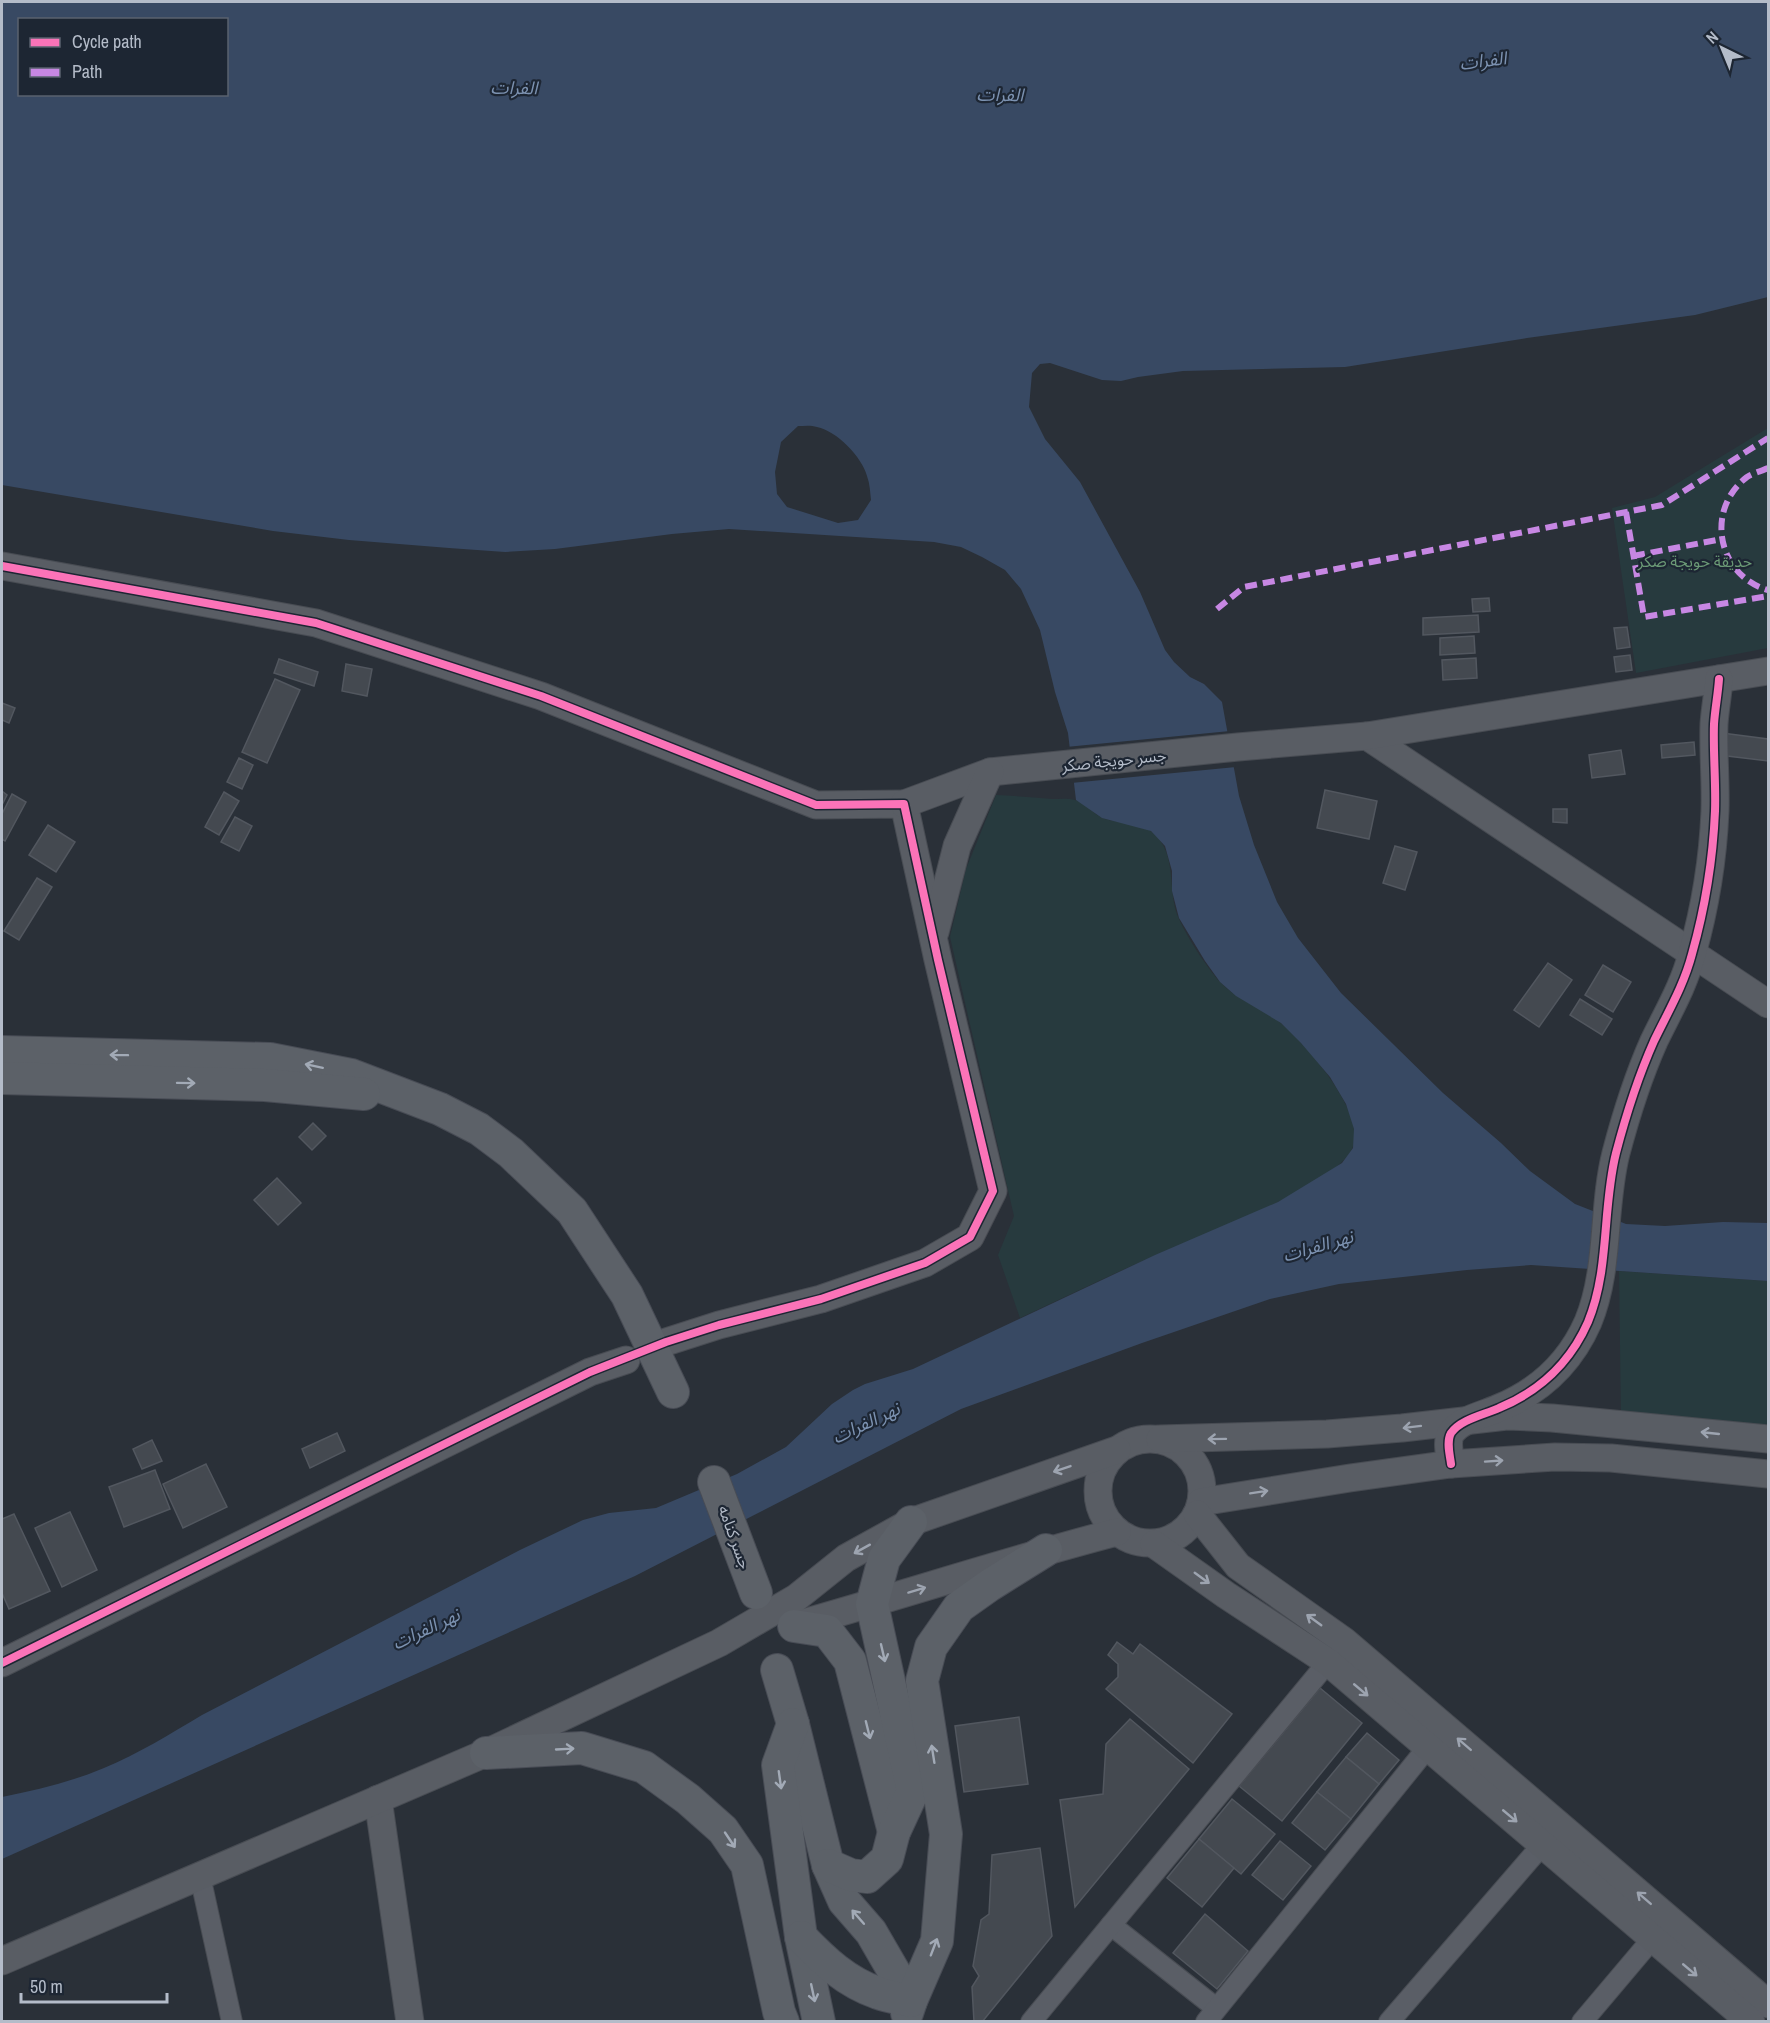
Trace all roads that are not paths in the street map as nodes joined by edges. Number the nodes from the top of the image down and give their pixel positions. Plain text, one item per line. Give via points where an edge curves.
1 (2, 566) edge
2 (1768, 671) edge
3 (1719, 679) junction
4 (1367, 736) junction
5 (990, 772) junction
6 (904, 804) junction
7 (933, 938) junction
8 (1693, 952) junction
9 (1768, 1004) edge
10 (2, 1052) edge
11 (2, 1078) edge
12 (409, 1096) junction
13 (666, 1342) dead end
14 (626, 1360) dead end
15 (674, 1392) dead end
16 (1467, 1420) junction
17 (1160, 1439) junction
18 (1768, 1439) edge
19 (1117, 1450) junction
20 (1451, 1464) junction
21 (1768, 1474) edge
22 (714, 1482) dead end
23 (1199, 1508) junction
24 (911, 1522) junction
25 (1117, 1532) junction
26 (1154, 1544) junction
27 (1046, 1550) junction
28 (756, 1593) dead end
29 (872, 1604) junction
30 (794, 1626) junction
31 (719, 1643) junction
32 (1328, 1662) junction
33 (2, 1663) edge
34 (777, 1670) dead end
35 (793, 1724) junction
36 (1428, 1747) junction
37 (486, 1753) junction
38 (378, 1799) junction
39 (894, 1832) junction
40 (1543, 1845) junction
41 (828, 1865) junction
42 (200, 1876) junction
43 (1111, 1925) junction
44 (801, 1937) junction
45 (1653, 1938) junction
46 (2, 1962) edge
47 (1768, 2004) edge
48 (907, 2011) edge
49 (1211, 2015) edge
50 (232, 2022) edge
51 (410, 2022) edge
52 (783, 2022) edge
53 (819, 2022) edge
54 (1031, 2022) edge
55 (1389, 2022) edge
56 (1582, 2022) edge
57 (1751, 2022) edge

1 - 6 street, جسر حويجة صكر via 316,623 541,696 816,805
2 - 3 street, جسر حويجة صكر
3 - 4 street, جسر حويجة صكر
3 - 8 street via 1714,723 1712,846
4 - 5 street, جسر حويجة صكر
4 - 8 street
5 - 6 street, جسر حويجة صكر
5 - 7 street via 957,846
6 - 7 street
7 - 13 street via 993,1191 970,1237 925,1263 821,1299
8 - 9 street
8 - 16 street via 1636,1086 1621,1132 1609,1188 1597,1296 1581,1337 1566,1361 1523,1396
12 -> 10 main road via 351,1075 270,1059
11 -> 12 main road via 266,1085
12 - 15 main road via 479,1129 511,1153 572,1211 627,1295
14 - 33 street via 579,1377
16 -> 17 street via 1294,1436
18 -> 16 street via 1552,1418 1507,1416
16 - 20 street via 1451,1434
17 - 19 street via 1145,1439
17 - 23 street via 1188,1454 1198,1468 1202,1485
19 -> 24 street
19 - 25 street via 1100,1476 1098,1491 1106,1520
20 -> 21 street via 1554,1457 1611,1458
23 -> 20 street via 1350,1478
22 - 28 main road, جسر كنامه
23 - 26 street via 1187,1529
47 -> 23 street via 1344,1641 1238,1566
24 - 29 main road via 884,1559
24 -> 31 street via 846,1558 796,1598
25 - 26 street via 1128,1539
25 - 27 street
26 -> 32 street
29 -> 27 street
48 -> 27 main road via 937,1941 946,1834 922,1681 931,1647 959,1607
29 - 30 street
29 -> 39 main road via 913,1791
30 - 31 street
30 -> 39 main road via 827,1631 850,1661
31 - 37 street
32 -> 36 street
32 - 43 street
34 - 35 main road
35 - 41 main road
35 -> 44 main road via 778,1765
36 -> 40 street
36 - 49 street
37 - 38 street
37 -> 52 main road via 582,1748 644,1767 723,1830 747,1865
38 - 42 street
38 - 51 street
39 - 41 main road via 887,1859 867,1877
40 - 45 street
40 - 55 street
48 -> 41 main road via 871,1932 844,1901
42 - 46 street
42 - 50 street
43 - 49 street
43 - 54 street
44 - 48 main road via 849,1980
44 -> 53 main road
45 - 56 street
45 -> 57 street

